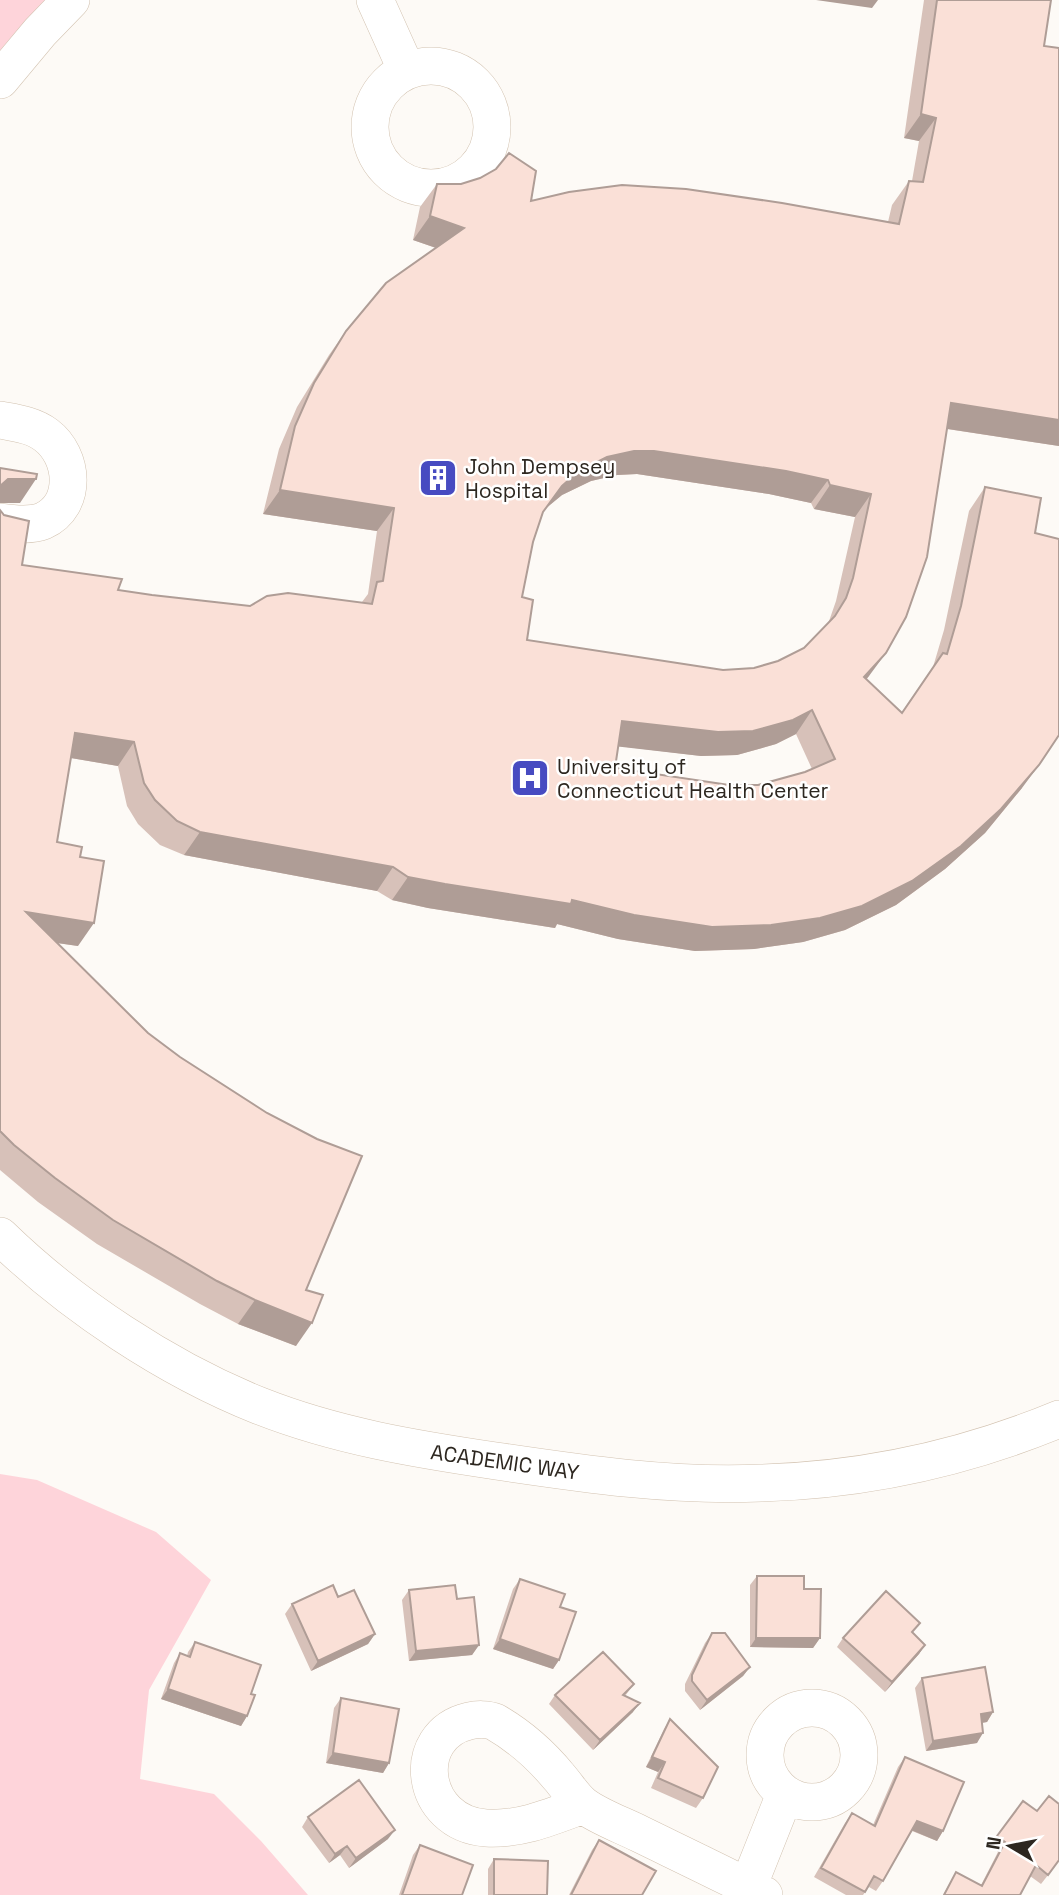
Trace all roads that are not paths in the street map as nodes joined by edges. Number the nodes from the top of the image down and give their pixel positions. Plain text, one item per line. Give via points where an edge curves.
1 (71, 0) edge
2 (375, 0) edge
3 (407, 71) dead end
4 (0, 80) edge
5 (0, 420) edge
6 (0, 522) edge
7 (0, 1236) edge
8 (1059, 1419) edge
9 (785, 1794) dead end
10 (583, 1805) dead end
11 (756, 1891) edge

1 - 4 street
2 - 3 street
5 - 6 street via 45,434 66,459 69,477 63,499 50,516 27,524
7 - 8 street, ACADEMIC WAY via 76,1300 219,1388 311,1425 405,1448 601,1475 759,1484 827,1479 917,1464 983,1447
9 - 11 street
10 - 11 street

